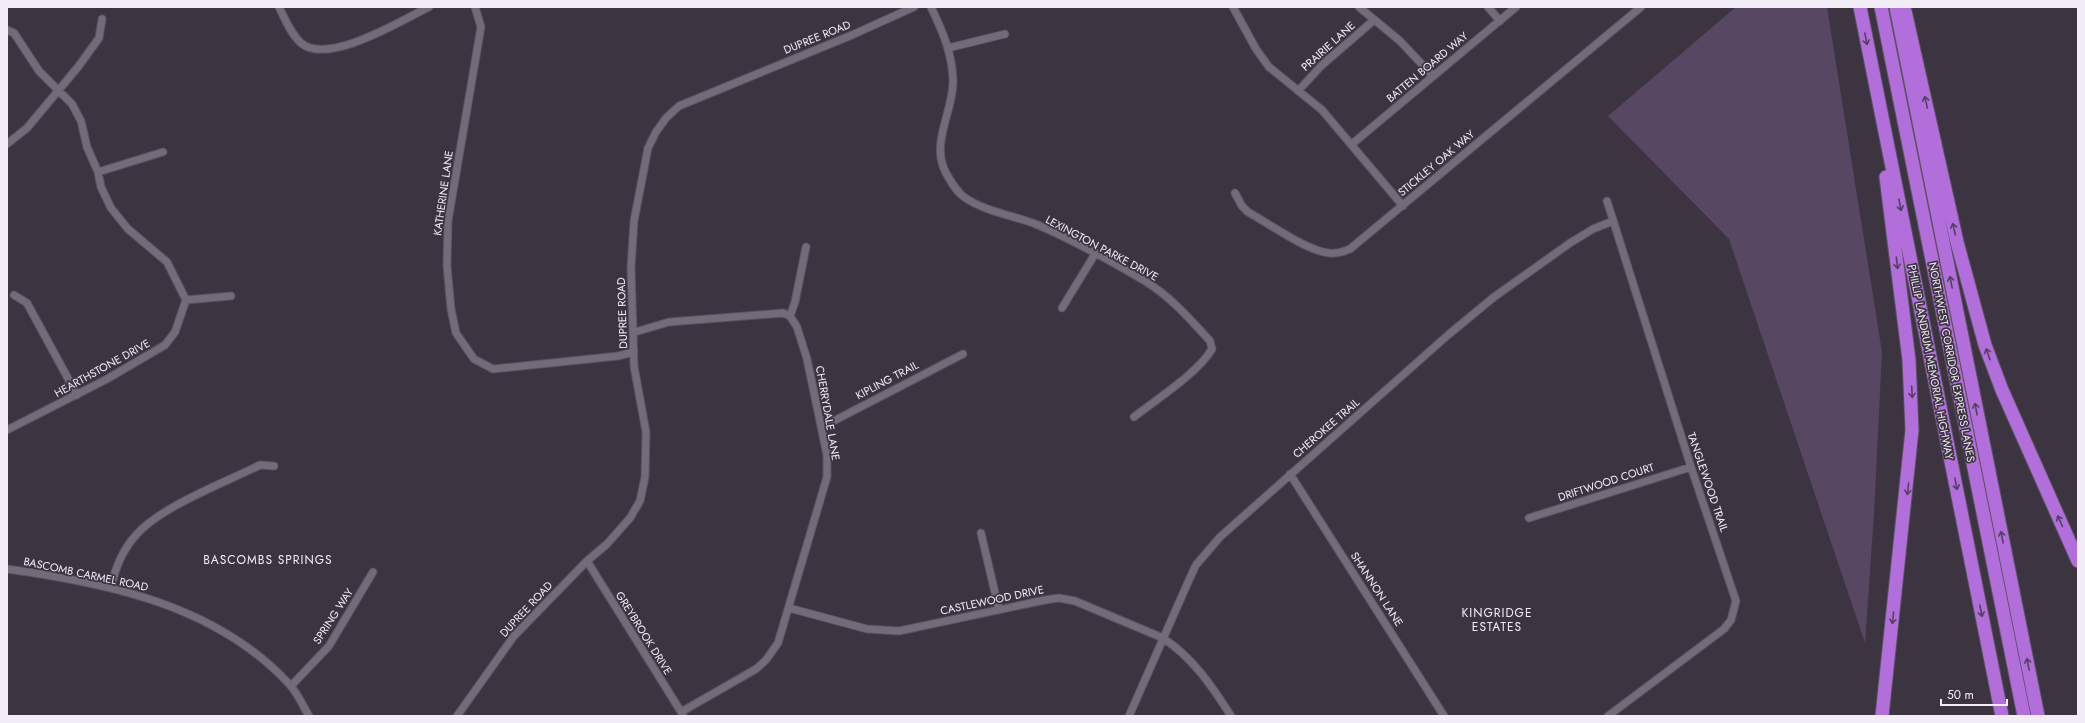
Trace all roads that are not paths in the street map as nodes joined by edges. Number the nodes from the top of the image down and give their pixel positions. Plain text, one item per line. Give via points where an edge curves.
1 (279, 7) edge
2 (429, 7) edge
3 (475, 7) edge
4 (914, 7) edge
5 (931, 7) edge
6 (1233, 7) edge
7 (1359, 7) edge
8 (1488, 7) edge
9 (1516, 7) edge
10 (1641, 7) edge
11 (1860, 7) edge
12 (1881, 7) edge
13 (1896, 7) edge
14 (1905, 7) edge
15 (102, 20) dead end
16 (1374, 20) junction
17 (1500, 21) junction
18 (7, 30) edge
19 (1005, 34) dead end
20 (948, 48) junction
21 (1873, 71) junction
22 (1433, 76) junction
23 (59, 91) junction
24 (1298, 91) junction
25 (7, 144) edge
26 (1352, 144) junction
27 (163, 152) dead end
28 (98, 172) junction
29 (1236, 193) dead end
30 (1607, 201) dead end
31 (1403, 206) junction
32 (1613, 221) junction
33 (806, 247) dead end
34 (1095, 254) junction
35 (14, 295) dead end
36 (231, 296) dead end
37 (186, 300) junction
38 (1062, 308) dead end
39 (790, 316) junction
40 (634, 332) junction
41 (634, 352) junction
42 (963, 354) dead end
43 (77, 395) junction
44 (1134, 417) dead end
45 (822, 427) junction
46 (7, 430) edge
47 (274, 466) dead end
48 (1690, 467) junction
49 (1290, 474) junction
50 (1529, 518) dead end
51 (981, 533) dead end
52 (587, 561) junction
53 (2078, 561) edge
54 (7, 569) edge
55 (373, 572) dead end
56 (111, 588) junction
57 (789, 608) junction
58 (999, 610) junction
59 (1163, 638) junction
60 (291, 686) junction
61 (682, 714) edge
62 (310, 716) edge
63 (457, 716) edge
64 (1129, 716) edge
65 (1231, 716) edge
66 (1444, 716) edge
67 (1608, 716) edge
68 (1882, 716) edge
69 (2002, 716) edge
70 (2024, 716) edge
71 (2038, 716) edge

1 - 2 street via 291,31 302,44 315,50 332,49 371,36
3 - 41 street, KATHERINE LANE via 481,27 448,221 447,266 456,333 474,359 494,369 618,356
4 - 40 street, DUPREE ROAD via 679,106 666,118 648,148 634,221 631,268
5 - 20 street, LEXINGTON PARKE DRIVE
6 - 24 street via 1262,59
7 - 16 street
8 - 17 street
9 - 17 street, BATTEN BOARD WAY
10 - 31 street, STICKLEY OAK WAY
11 -> 21 highway, PHILLIP LANDRUM MEMORIAL HIGHWAY
12 - 70 highway, NORTHWEST CORRIDOR EXPRESS LANES
71 -> 13 highway
53 -> 14 highway via 2002,390 1983,339 1957,242
15 - 23 street via 99,38
16 - 22 street via 1400,41
16 - 24 street, PRAIRIE LANE via 1322,65
17 - 22 street, BATTEN BOARD WAY
18 - 23 street via 14,33 39,71
19 - 20 street
20 - 34 street, LEXINGTON PARKE DRIVE via 953,81 952,102 940,142 945,172 954,186 965,197 981,206 1062,236
21 -> 68 highway via 1908,352 1912,406 1909,472
21 -> 69 highway, PHILLIP LANDRUM MEMORIAL HIGHWAY
22 - 26 street, BATTEN BOARD WAY
23 - 25 street via 27,128
23 - 28 street via 72,104 81,121 87,147
24 - 26 street via 1322,110
26 - 31 street
27 - 28 street
28 - 37 street via 101,187 111,208 128,229 167,262
29 - 31 street, STICKLEY OAK WAY via 1248,212 1308,246 1329,253 1340,253 1350,249
30 - 32 street, TANGLEWOOD TRAIL
32 - 48 street, TANGLEWOOD TRAIL
32 - 49 street, CHEROKEE TRAIL via 1570,243 1494,297
33 - 39 street
34 - 38 street
34 - 44 street, LEXINGTON PARKE DRIVE via 1168,296 1210,341 1212,349 1208,356 1180,382
35 - 43 street via 28,303
36 - 37 street
37 - 43 street, HEARTHSTONE DRIVE via 175,332 165,345
39 - 40 street via 783,313 669,322
39 - 45 street, CHERRYDALE LANE via 797,327 807,359
40 - 41 street, DUPREE ROAD
41 - 52 street, DUPREE ROAD via 634,366 646,432 645,477 640,501 630,518 607,544
42 - 45 street, KIPLING TRAIL
43 - 46 street, HEARTHSTONE DRIVE
45 - 57 street, CHERRYDALE LANE via 827,455 827,477
47 - 56 street via 260,465 178,505 150,522 137,533 124,551 114,572
48 - 50 street, DRIFTWOOD COURT
48 - 67 street, TANGLEWOOD TRAIL via 1733,589 1735,611 1731,620 1716,637
49 - 59 street, CHEROKEE TRAIL via 1207,550 1188,580
49 - 66 street, SHANNON LANE
51 - 58 street
52 - 61 street, GREYBROOK DRIVE
52 - 63 street, DUPREE ROAD via 514,636
54 - 56 street, BASCOMB CARMEL ROAD
55 - 60 street, SPRING WAY via 329,646
56 - 60 street, BASCOMB CARMEL ROAD via 150,599 218,627 266,662
57 - 58 street, CASTLEWOOD DRIVE via 851,626 883,631 916,628
57 - 61 street, CHERRYDALE LANE via 778,643 766,660 743,678
58 - 59 street, CASTLEWOOD DRIVE via 1059,598 1088,606
59 - 64 street, CHEROKEE TRAIL
59 - 65 street, CASTLEWOOD DRIVE via 1202,674
60 - 62 street, BASCOMB CARMEL ROAD

